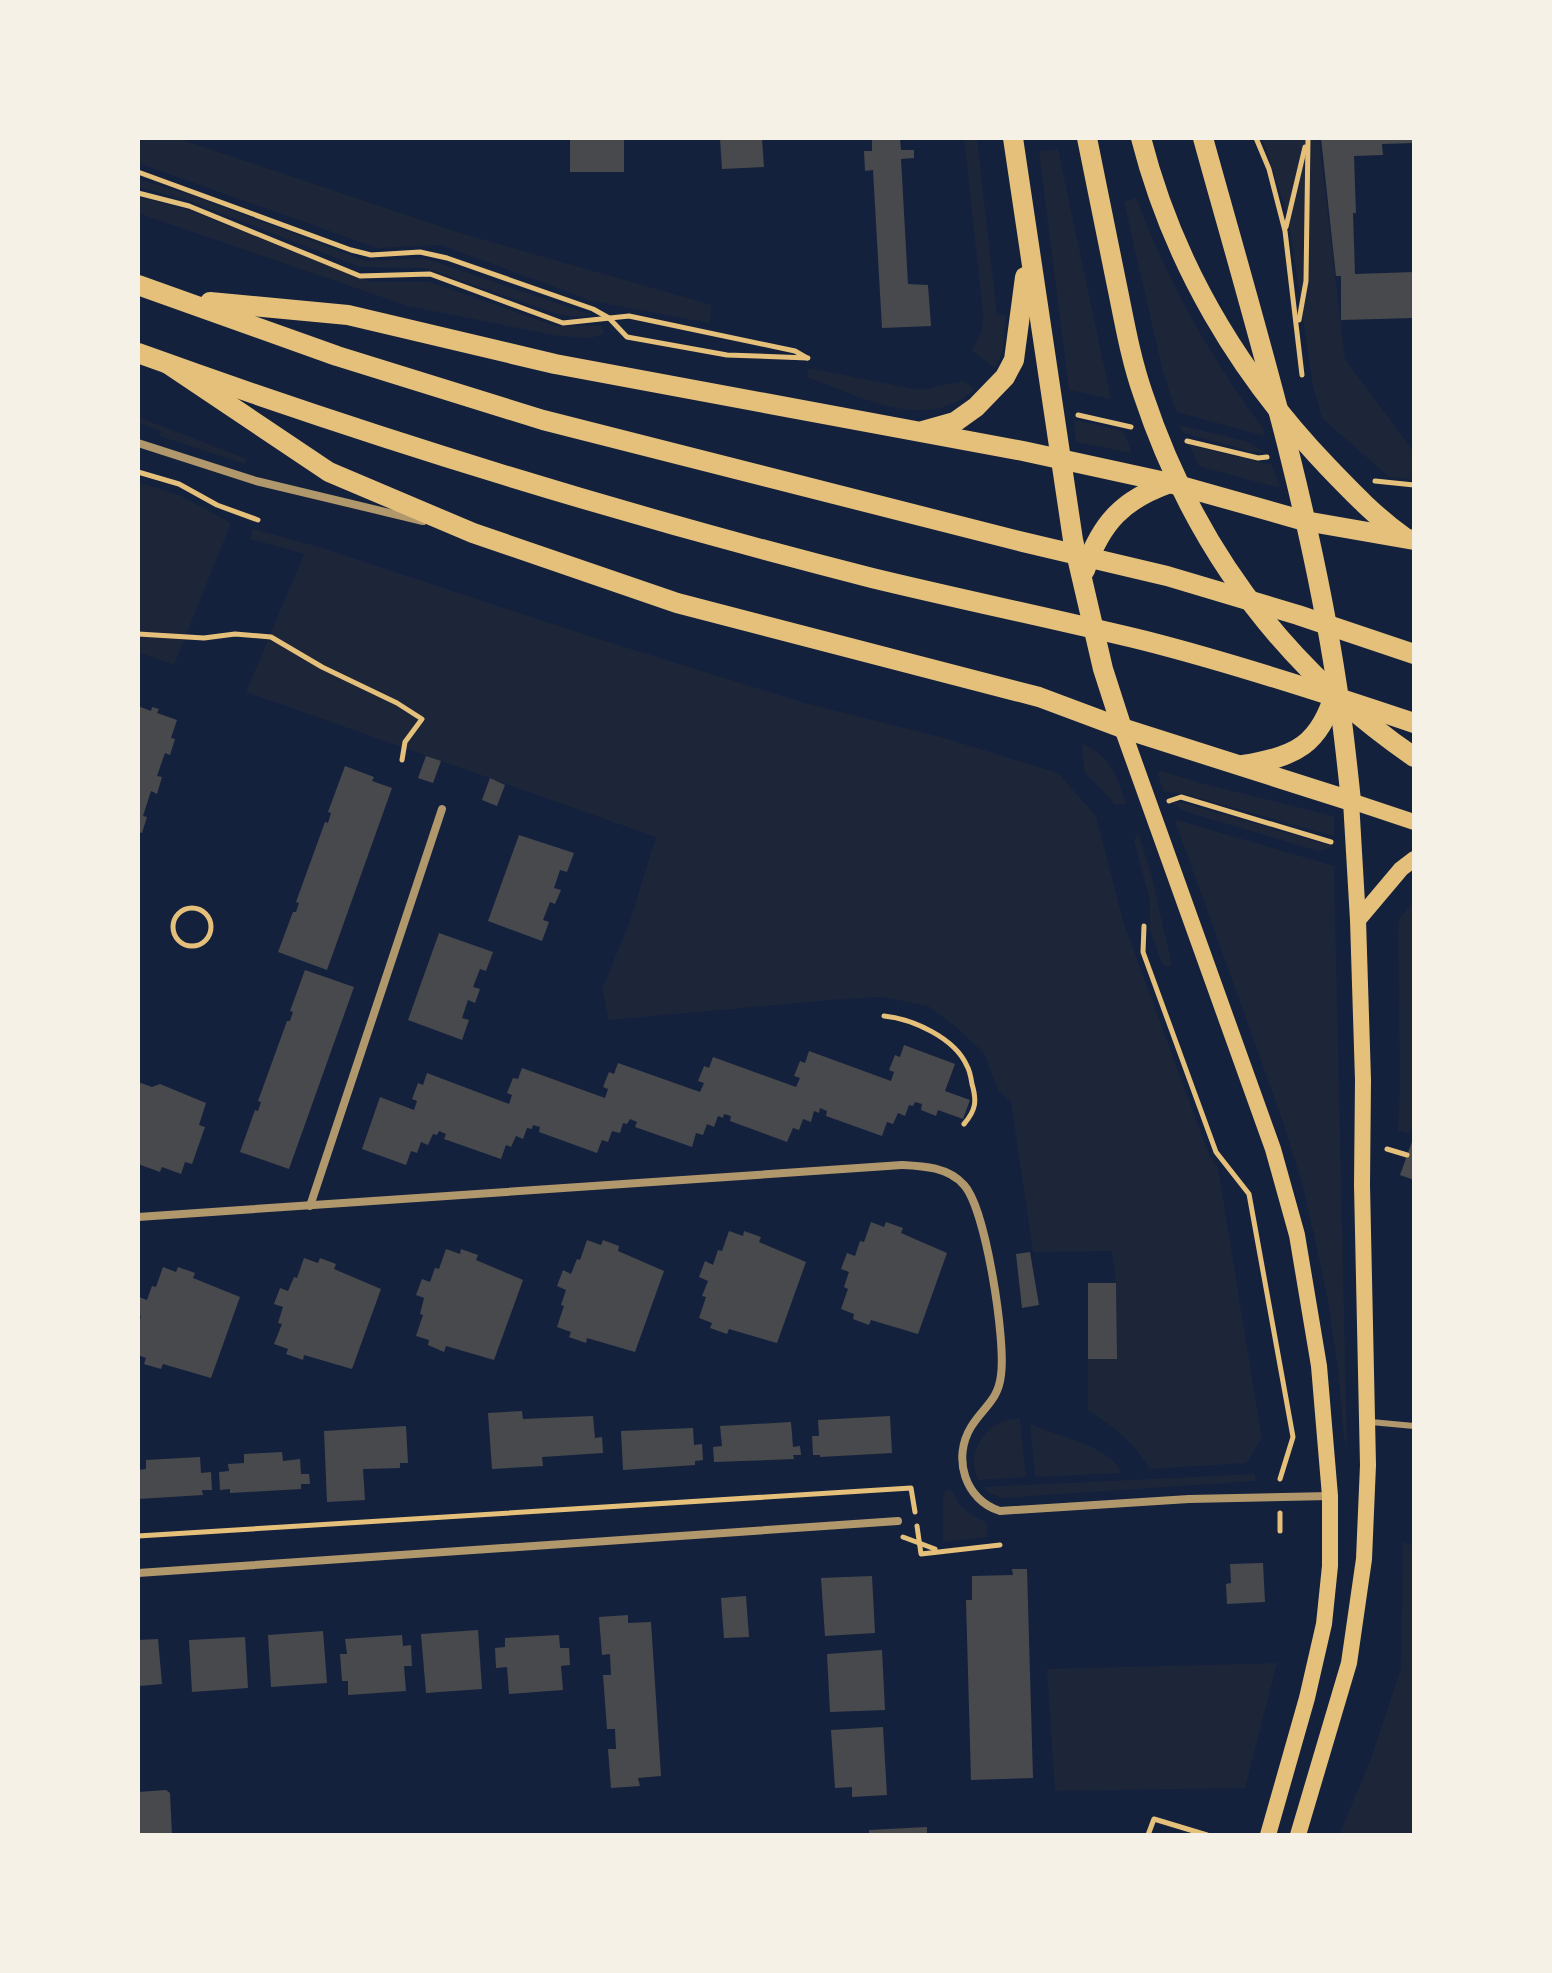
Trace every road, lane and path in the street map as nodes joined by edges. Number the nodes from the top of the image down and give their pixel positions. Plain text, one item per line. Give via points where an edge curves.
1 (1013, 138) edge
2 (1087, 138) edge
3 (1141, 138) edge
4 (1203, 138) edge
5 (1256, 138) edge
6 (1308, 138) edge
7 (138, 172) edge
8 (138, 193) edge
9 (1285, 231) junction
10 (1028, 247) junction
11 (138, 285) edge
12 (178, 299) junction
13 (609, 318) junction
14 (1298, 328) junction
15 (138, 353) edge
16 (168, 364) junction
17 (1302, 375) dead end
18 (915, 433) junction
19 (138, 443) edge
20 (1059, 460) junction
21 (138, 472) edge
22 (1372, 481) dead end
23 (1170, 483) junction
24 (1414, 485) edge
25 (258, 520) dead end
26 (1305, 521) junction
27 (473, 533) junction
28 (1414, 542) edge
29 (1082, 581) junction
30 (138, 634) edge
31 (1414, 654) edge
32 (1414, 723) edge
33 (1333, 724) junction
34 (1122, 728) junction
35 (1414, 757) edge
36 (402, 760) dead end
37 (1237, 766) junction
38 (1351, 801) junction
39 (1166, 803) dead end
40 (442, 809) dead end
41 (1414, 822) edge
42 (1335, 847) dead end
43 (1414, 859) edge
44 (1358, 920) junction
45 (1144, 926) dead end
46 (211, 932) joint
47 (884, 1016) dead end
48 (964, 1124) dead end
49 (1387, 1149) dead end
50 (1407, 1155) dead end
51 (310, 1206) junction
52 (138, 1217) edge
53 (1367, 1422) junction
54 (1414, 1426) edge
55 (1279, 1482) dead end
56 (1330, 1496) junction
57 (1280, 1510) dead end
58 (894, 1522) joint
59 (1280, 1531) dead end
60 (138, 1536) edge
61 (919, 1545) junction
62 (1000, 1545) dead end
63 (138, 1573) edge
64 (1148, 1835) edge
65 (1207, 1835) edge
66 (1268, 1835) edge
67 (1298, 1835) edge

1 - 10 main road
2 - 35 main road via 1142,391 1188,501 1237,586 1286,647 1324,687
3 - 28 main road via 1180,251 1224,334 1312,451 1392,528
4 - 26 main road
5 - 9 path
6 - 9 path
6 - 14 path via 1306,281
7 - 13 path via 351,250 447,258
8 - 13 path via 189,206 360,276 430,274 563,323
9 - 14 path
10 - 18 main road via 1014,360 1005,377 955,422
10 - 20 main road
11 - 12 main road
12 - 18 main road via 348,315 555,364
12 - 31 main road via 337,356 543,420 1167,576
13 - 13 path via 627,337 727,355 808,358 629,316
14 - 17 path
15 - 16 main road
16 - 27 main road via 329,472
16 - 32 main road via 326,420 607,505 872,578 1146,641
18 - 20 main road
19 - 27 street via 256,481
20 - 23 main road
20 - 29 main road
21 - 25 path via 179,484
22 - 24 path
23 - 26 main road
23 - 29 main road via 1124,505 1100,535
26 - 28 main road
26 - 33 main road via 1337,684
27 - 34 main road via 677,603 1039,697
29 - 34 main road
30 - 36 path via 271,637 422,719 405,742
33 - 37 main road via 1292,754
33 - 38 main road
34 - 37 main road
34 - 56 main road via 1273,1149 1293,1221 1319,1366
37 - 38 main road
38 - 41 main road
38 - 44 main road
39 - 42 path via 1181,797 1330,841
40 - 51 street
43 - 44 main road
44 - 53 main road
45 - 55 path via 1143,952 1216,1152 1249,1194 1293,1437
46 - 46 path via 209,918 199,909 188,908 174,920 176,937 186,945 199,945
47 - 48 path via 928,1030 967,1064 976,1101
49 - 50 path
51 - 52 street
51 - 56 street via 931,1167 965,1186 975,1203 996,1305 1002,1352 996,1396 971,1427 962,1452 970,1489 986,1507 1000,1511
53 - 54 lane
53 - 67 main road via 1364,1559 1349,1663
56 - 66 main road via 1324,1624
57 - 59 path
58 - 61 path via 896,1532
58 - 63 street
60 - 61 path via 911,1488
61 - 62 path via 921,1554
64 - 65 path via 1154,1819

